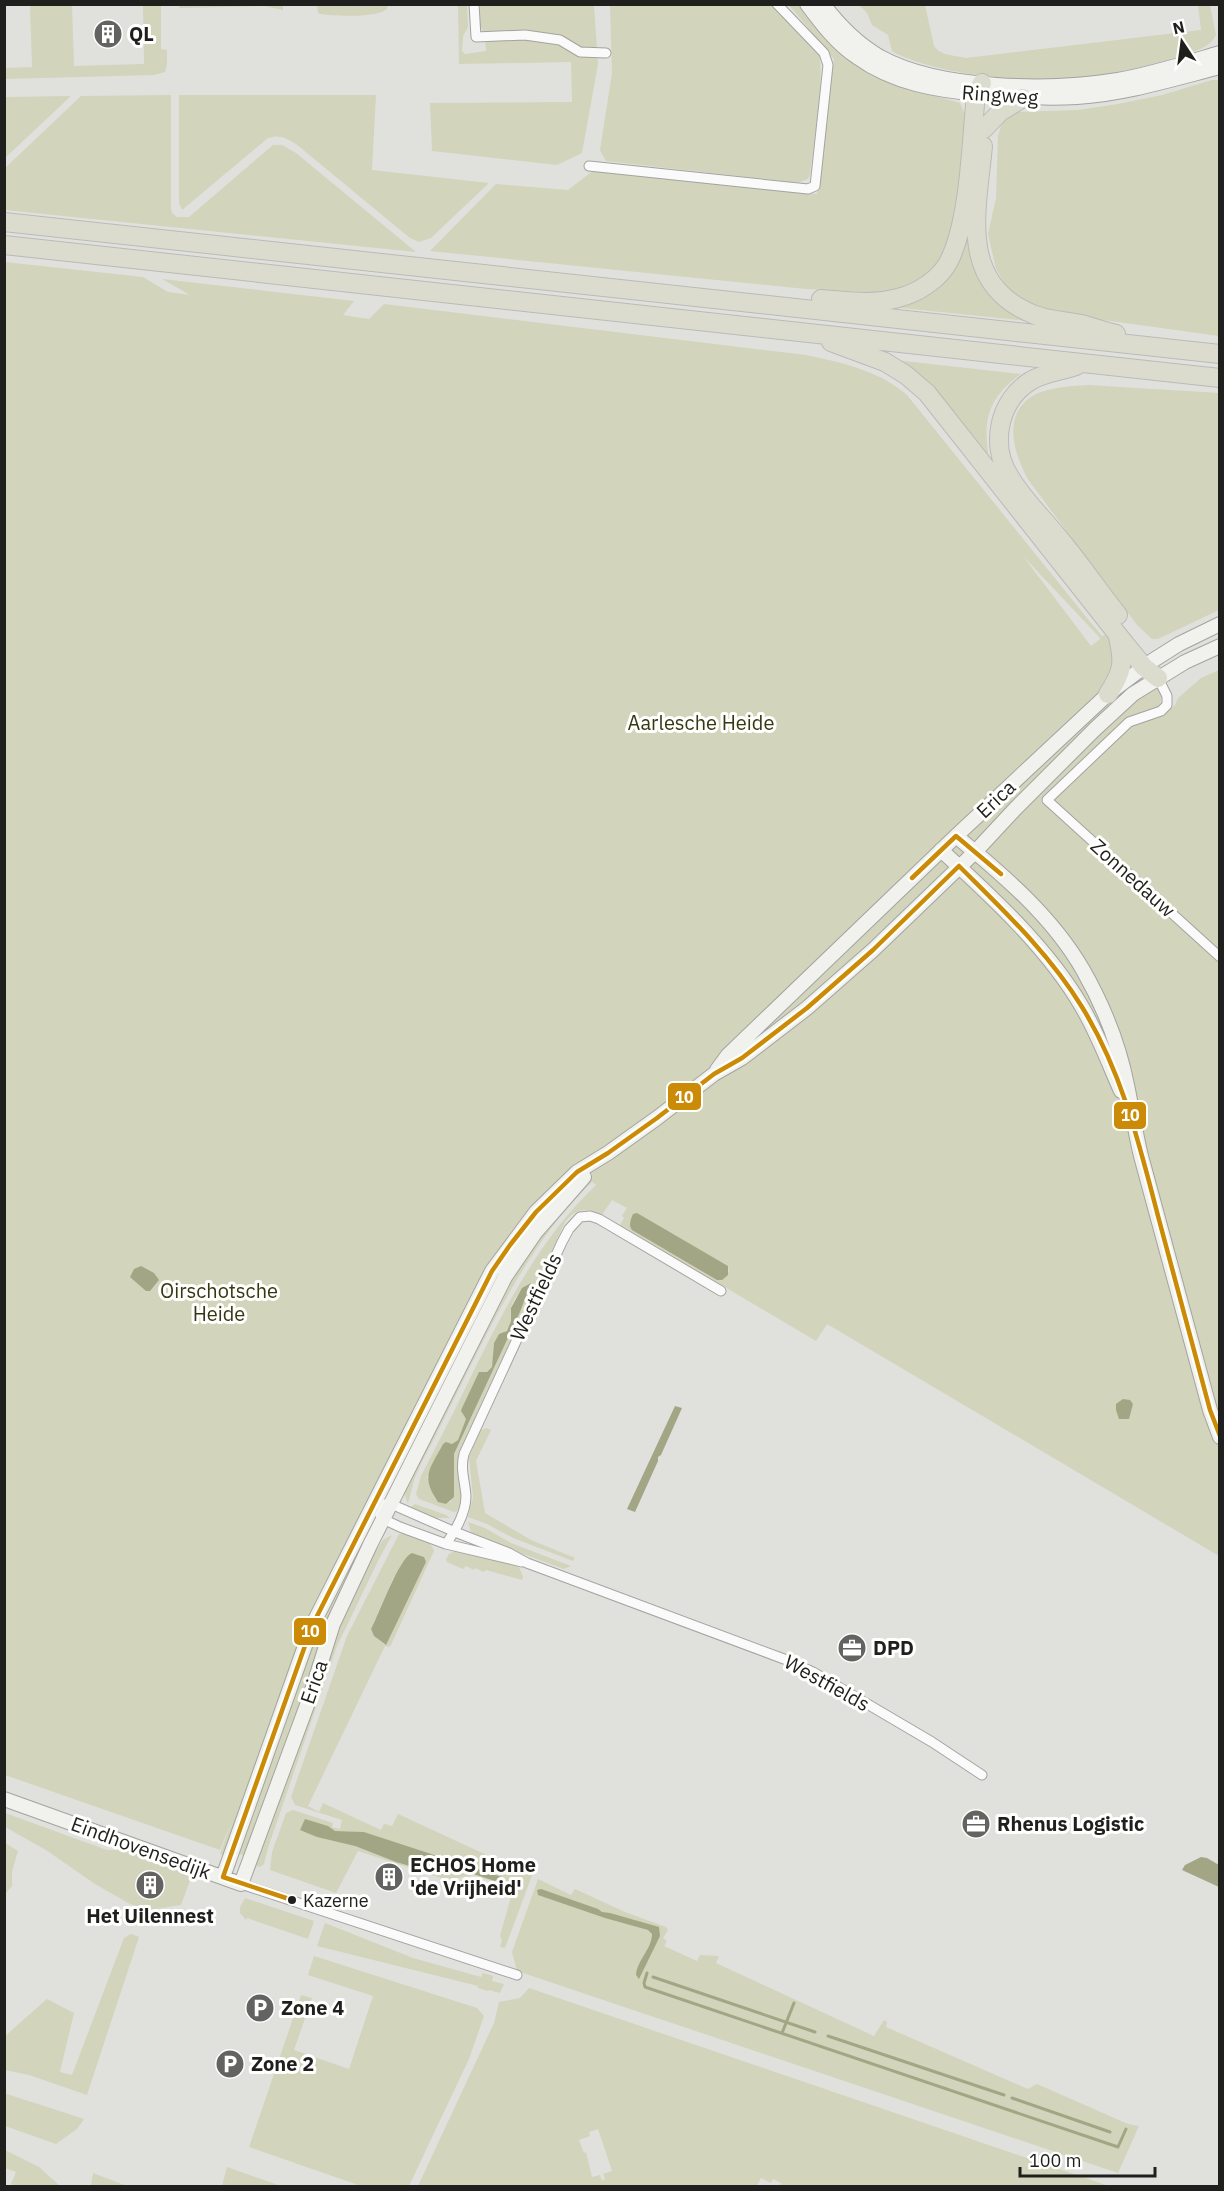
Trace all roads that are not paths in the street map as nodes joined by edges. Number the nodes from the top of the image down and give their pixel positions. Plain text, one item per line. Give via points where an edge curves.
1 (474, 4) edge
2 (777, 4) edge
3 (807, 4) edge
4 (823, 4) edge
5 (606, 53) dead end
6 (1220, 53) edge
7 (1220, 67) edge
8 (982, 90) junction
9 (1023, 98) junction
10 (984, 129) junction
11 (589, 166) dead end
12 (4, 222) edge
13 (4, 245) edge
14 (720, 300) junction
15 (804, 332) junction
16 (1167, 349) junction
17 (1220, 354) edge
18 (1086, 363) junction
19 (1220, 378) edge
20 (1220, 624) edge
21 (1118, 635) junction
22 (1220, 646) edge
23 (1151, 669) junction
24 (1108, 694) junction
25 (1047, 800) joint
26 (956, 836) junction
27 (941, 850) junction
28 (975, 852) junction
29 (959, 866) junction
30 (1220, 957) edge
31 (714, 1074) junction
32 (1130, 1111) junction
33 (608, 1153) junction
34 (720, 1291) dead end
35 (1220, 1437) edge
36 (373, 1504) junction
37 (391, 1504) junction
38 (383, 1519) junction
39 (455, 1532) junction
40 (446, 1544) junction
41 (527, 1563) junction
42 (982, 1775) dead end
43 (4, 1798) edge
44 (223, 1877) junction
45 (241, 1884) junction
46 (517, 1975) dead end

1 - 5 street via 476,37 525,35 560,40 580,52
2 - 11 street via 824,53 828,65 814,186 808,189
3 - 8 street, Ringweg via 840,43 870,65 935,89
4 - 8 street, Ringweg via 848,32 879,56
6 - 8 street, Ringweg via 1142,75 1096,83
7 - 9 street, Ringweg via 1110,93
8 - 9 street, Ringweg
8 - 10 highway
8 - 14 highway via 960,231 948,262 927,285 899,298 869,303 804,298
9 - 10 highway via 1000,112
10 - 16 highway via 976,247 994,286 1017,307 1035,315
12 - 14 highway
13 - 15 highway
14 - 16 highway
15 - 18 highway
15 - 21 highway via 885,362 927,393
16 - 17 highway
18 - 19 highway
18 - 23 highway via 1039,377 1018,391 1000,425 1002,459 1010,478 1069,550
20 - 23 street, Erica via 1179,644
21 - 23 highway
21 - 24 highway via 1122,666
22 - 23 street, Erica via 1185,662
23 - 24 street, Erica
23 - 25 street, Erica via 1167,696 1167,705 1161,711 1129,722
23 - 28 street, Erica via 1133,694
24 - 26 street, Erica
25 - 30 street, Zonnedauw
26 - 27 street, Erica
26 - 28 street
27 - 29 street
27 - 31 street, Erica via 728,1055
28 - 29 street, Erica
28 - 32 street via 1047,919 1084,971 1114,1038
29 - 31 street, Erica via 807,1008 742,1058
29 - 32 street via 1060,974 1104,1048
31 - 33 street, Erica
32 - 35 street
33 - 36 street, Erica via 557,1190 510,1245 488,1280
33 - 37 street, Erica via 563,1198 521,1250
34 - 39 street, Westfields via 599,1219 580,1217 568,1229 464,1454 461,1463 465,1504
36 - 37 street, Westfields
36 - 38 street
36 - 44 street, Erica via 312,1626
37 - 38 street, Erica
37 - 39 street, Westfields
38 - 40 street, Westfields
38 - 45 street, Erica via 333,1624
39 - 40 street, Westfields
39 - 41 street, Westfields
40 - 41 street, Westfields
41 - 42 street, Westfields via 813,1672
43 - 44 street, Eindhovensedijk
44 - 45 street, Eindhovensedijk
45 - 46 street, Eindhovensedijk

